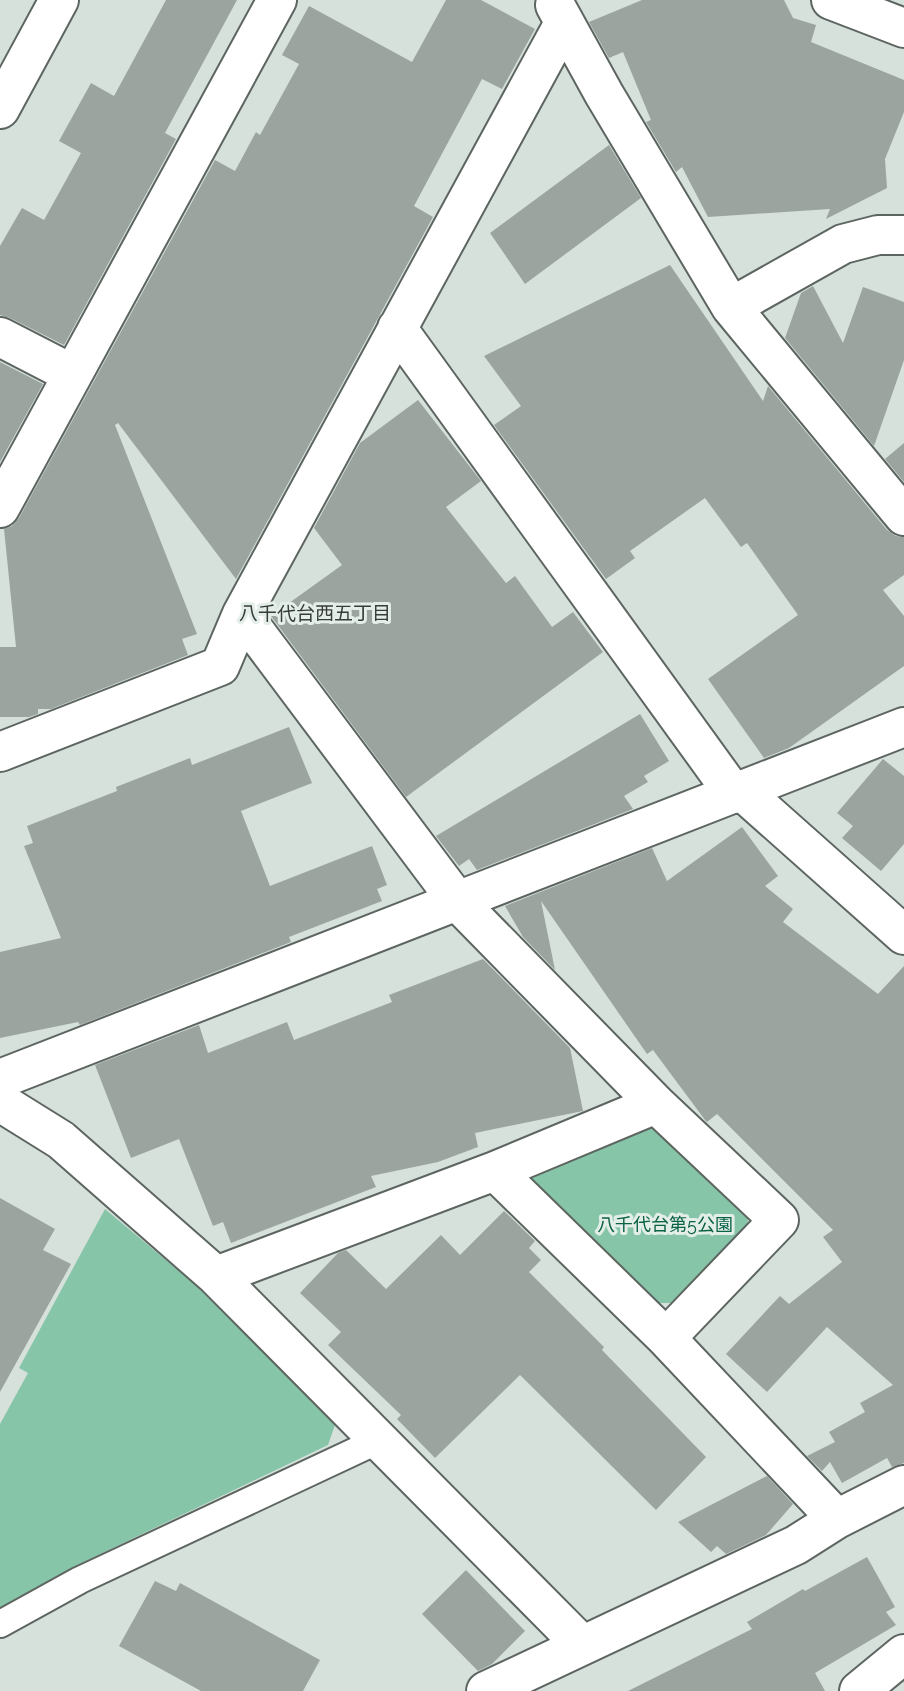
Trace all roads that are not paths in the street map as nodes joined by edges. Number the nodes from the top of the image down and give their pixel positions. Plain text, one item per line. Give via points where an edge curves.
1 (59, 0) edge
2 (277, 0) edge
3 (831, 0) edge
4 (558, 11) edge
5 (904, 28) edge
6 (0, 109) edge
7 (904, 235) edge
8 (731, 307) junction
9 (397, 328) junction
10 (0, 337) edge
11 (72, 374) junction
12 (0, 508) edge
13 (904, 516) edge
14 (242, 614) junction
15 (904, 727) edge
16 (0, 752) edge
17 (738, 793) junction
18 (458, 902) junction
19 (904, 935) edge
20 (0, 1079) edge
21 (0, 1102) edge
22 (656, 1104) junction
23 (495, 1171) junction
24 (216, 1276) junction
25 (666, 1338) junction
26 (379, 1440) junction
27 (904, 1485) edge
28 (837, 1519) junction
29 (0, 1624) edge
30 (582, 1645) junction
31 (904, 1654) edge
32 (486, 1691) edge
33 (859, 1691) edge

1 - 6 street
2 - 11 street
3 - 5 street
4 - 8 street
4 - 9 street
7 - 8 street via 878,235 843,244
8 - 13 street
9 - 14 street
9 - 17 street
10 - 11 street
11 - 12 street
14 - 16 street via 220,666
14 - 18 street
15 - 17 street
17 - 18 street
17 - 19 street
18 - 20 street
18 - 22 street
21 - 24 street via 61,1140
22 - 23 street
22 - 25 street via 779,1220
23 - 24 street
23 - 25 street
24 - 26 street
25 - 28 street
26 - 29 lane via 80,1580
26 - 30 street
27 - 28 street
28 - 30 street via 796,1545
30 - 32 street
31 - 33 street

